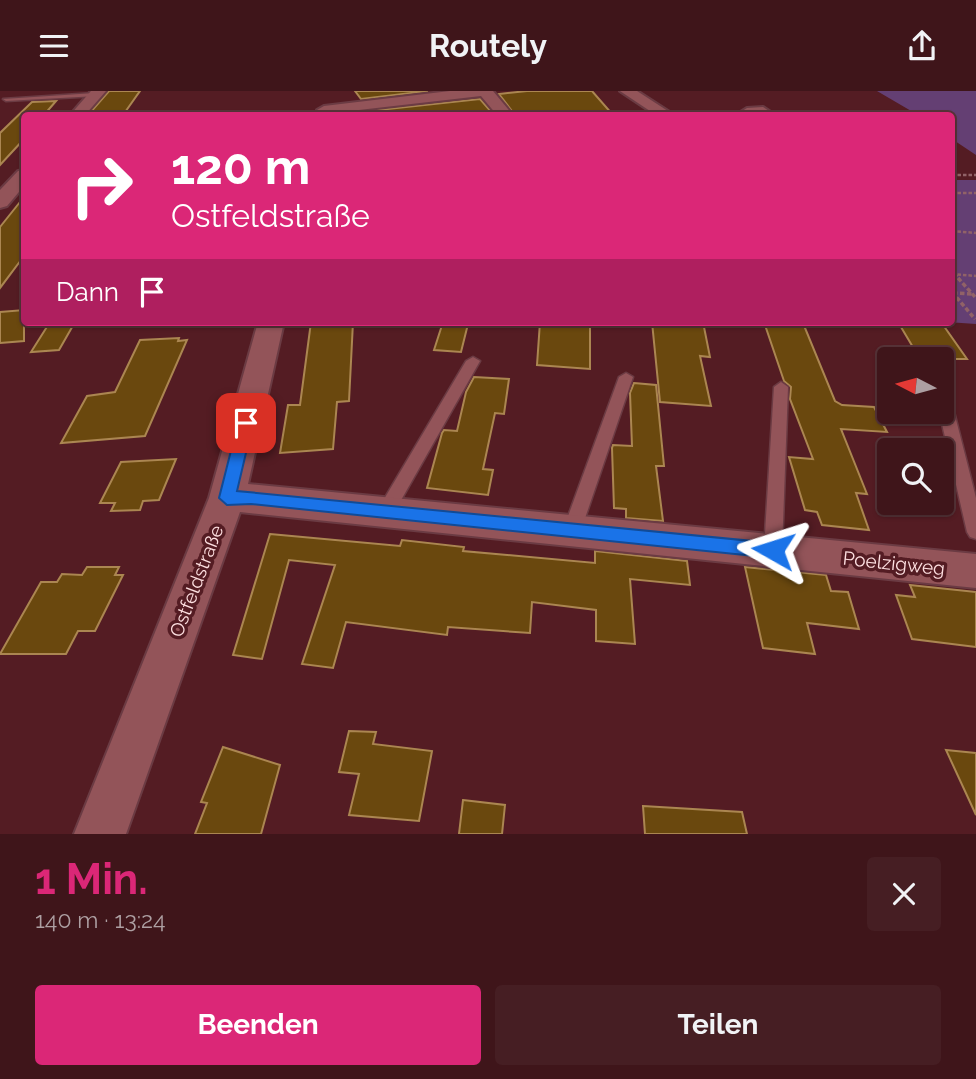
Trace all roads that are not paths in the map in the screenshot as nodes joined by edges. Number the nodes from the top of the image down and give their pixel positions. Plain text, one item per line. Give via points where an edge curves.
1 (329, 91) edge
2 (485, 91) edge
3 (627, 91) edge
4 (97, 93) edge
5 (6, 99) dead end
6 (80, 112) edge
7 (323, 112) edge
8 (330, 112) edge
9 (502, 112) edge
10 (661, 112) edge
11 (16, 183) edge
12 (0, 202) edge
13 (270, 326) edge
14 (473, 361) dead end
15 (626, 377) dead end
16 (781, 387) dead end
17 (950, 424) edge
18 (227, 498) junction
19 (386, 511) junction
20 (572, 530) junction
21 (976, 532) edge
22 (773, 550) junction
23 (976, 571) edge
24 (100, 834) edge

1 - 7 street
2 - 8 street
2 - 9 street
3 - 10 street
4 - 5 lane
4 - 6 street
11 - 12 street
13 - 18 street, Ostfeldstraße
14 - 19 lane
15 - 20 lane
16 - 22 lane
17 - 21 lane
18 - 19 street, Poelzigweg
18 - 24 street, Ostfeldstraße
19 - 20 street, Poelzigweg
20 - 22 street, Poelzigweg
22 - 23 street, Poelzigweg

